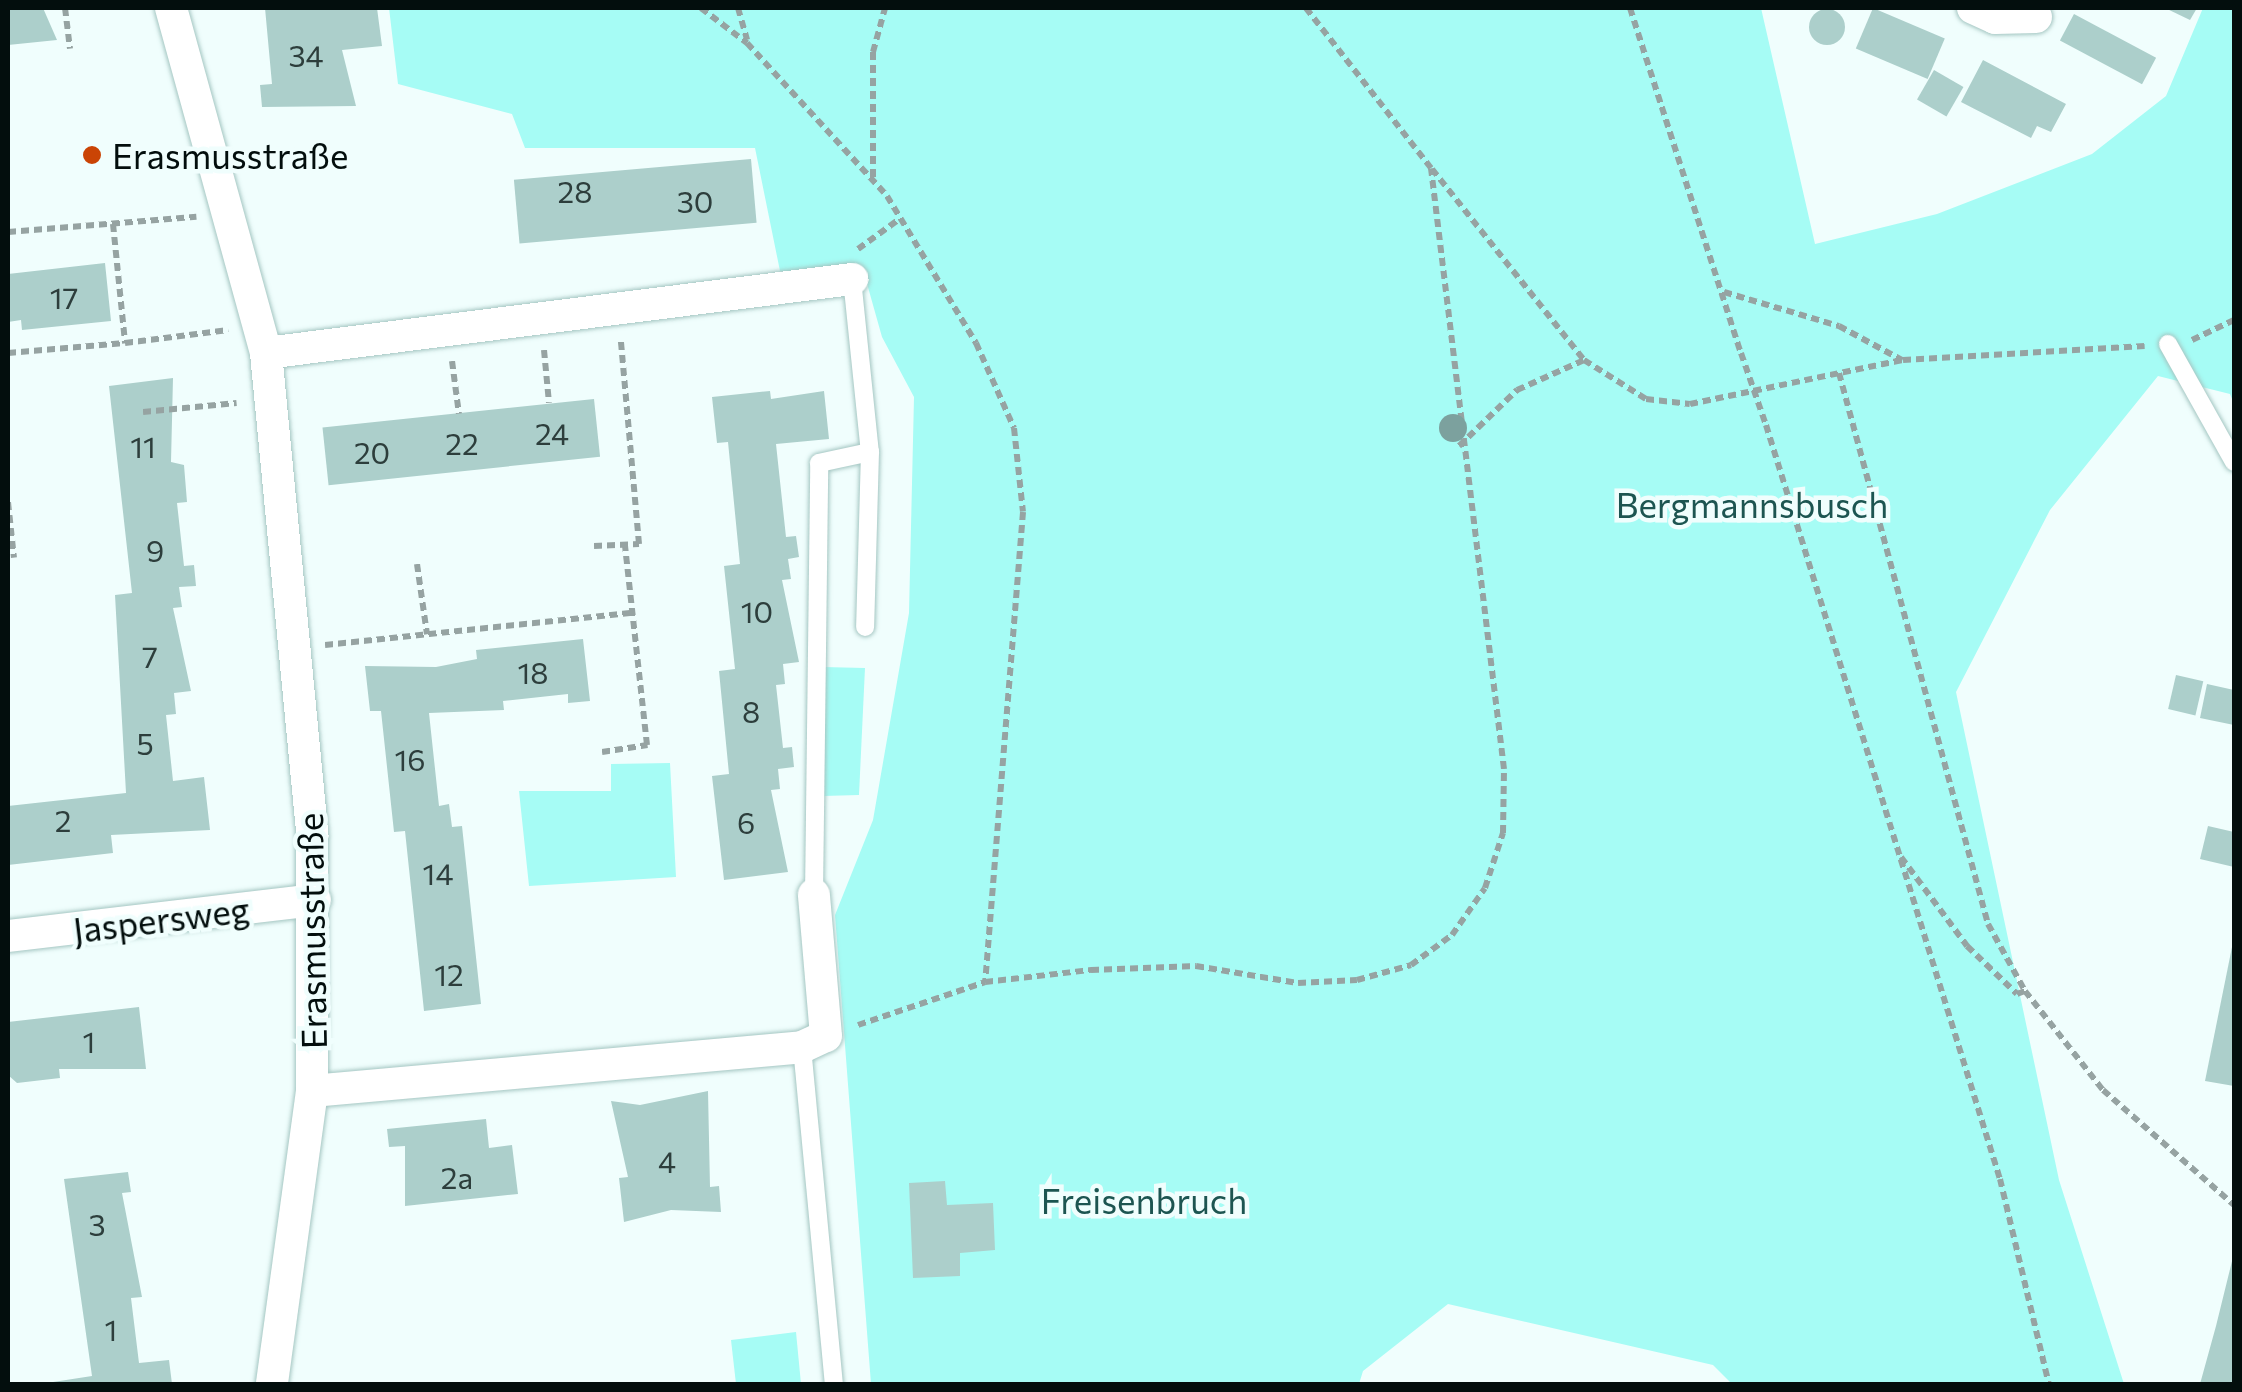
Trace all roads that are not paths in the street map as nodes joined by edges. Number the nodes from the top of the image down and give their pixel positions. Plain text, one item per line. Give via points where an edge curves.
1 (171, 8) edge
2 (1973, 8) edge
3 (2036, 17) dead end
4 (852, 280) joint
5 (263, 339) junction
6 (2168, 344) road end
7 (870, 452) junction
8 (2234, 462) edge
9 (865, 628) dead end
10 (814, 895) joint
11 (315, 900) junction
12 (8, 936) edge
13 (814, 1042) junction
14 (312, 1091) junction
15 (272, 1384) edge
16 (834, 1384) edge

1 - 5 street, Erasmusstraße
2 - 3 street via 1994,18
4 - 5 street via 447,331
4 - 7 lane
5 - 11 street, Erasmusstraße
6 - 8 lane
7 - 9 lane
7 - 10 lane via 819,462
10 - 13 street
11 - 12 street, Jaspersweg
11 - 14 street, Erasmusstraße
13 - 14 street, Erasmusstraße
13 - 16 lane
14 - 15 street, Erasmusstraße

